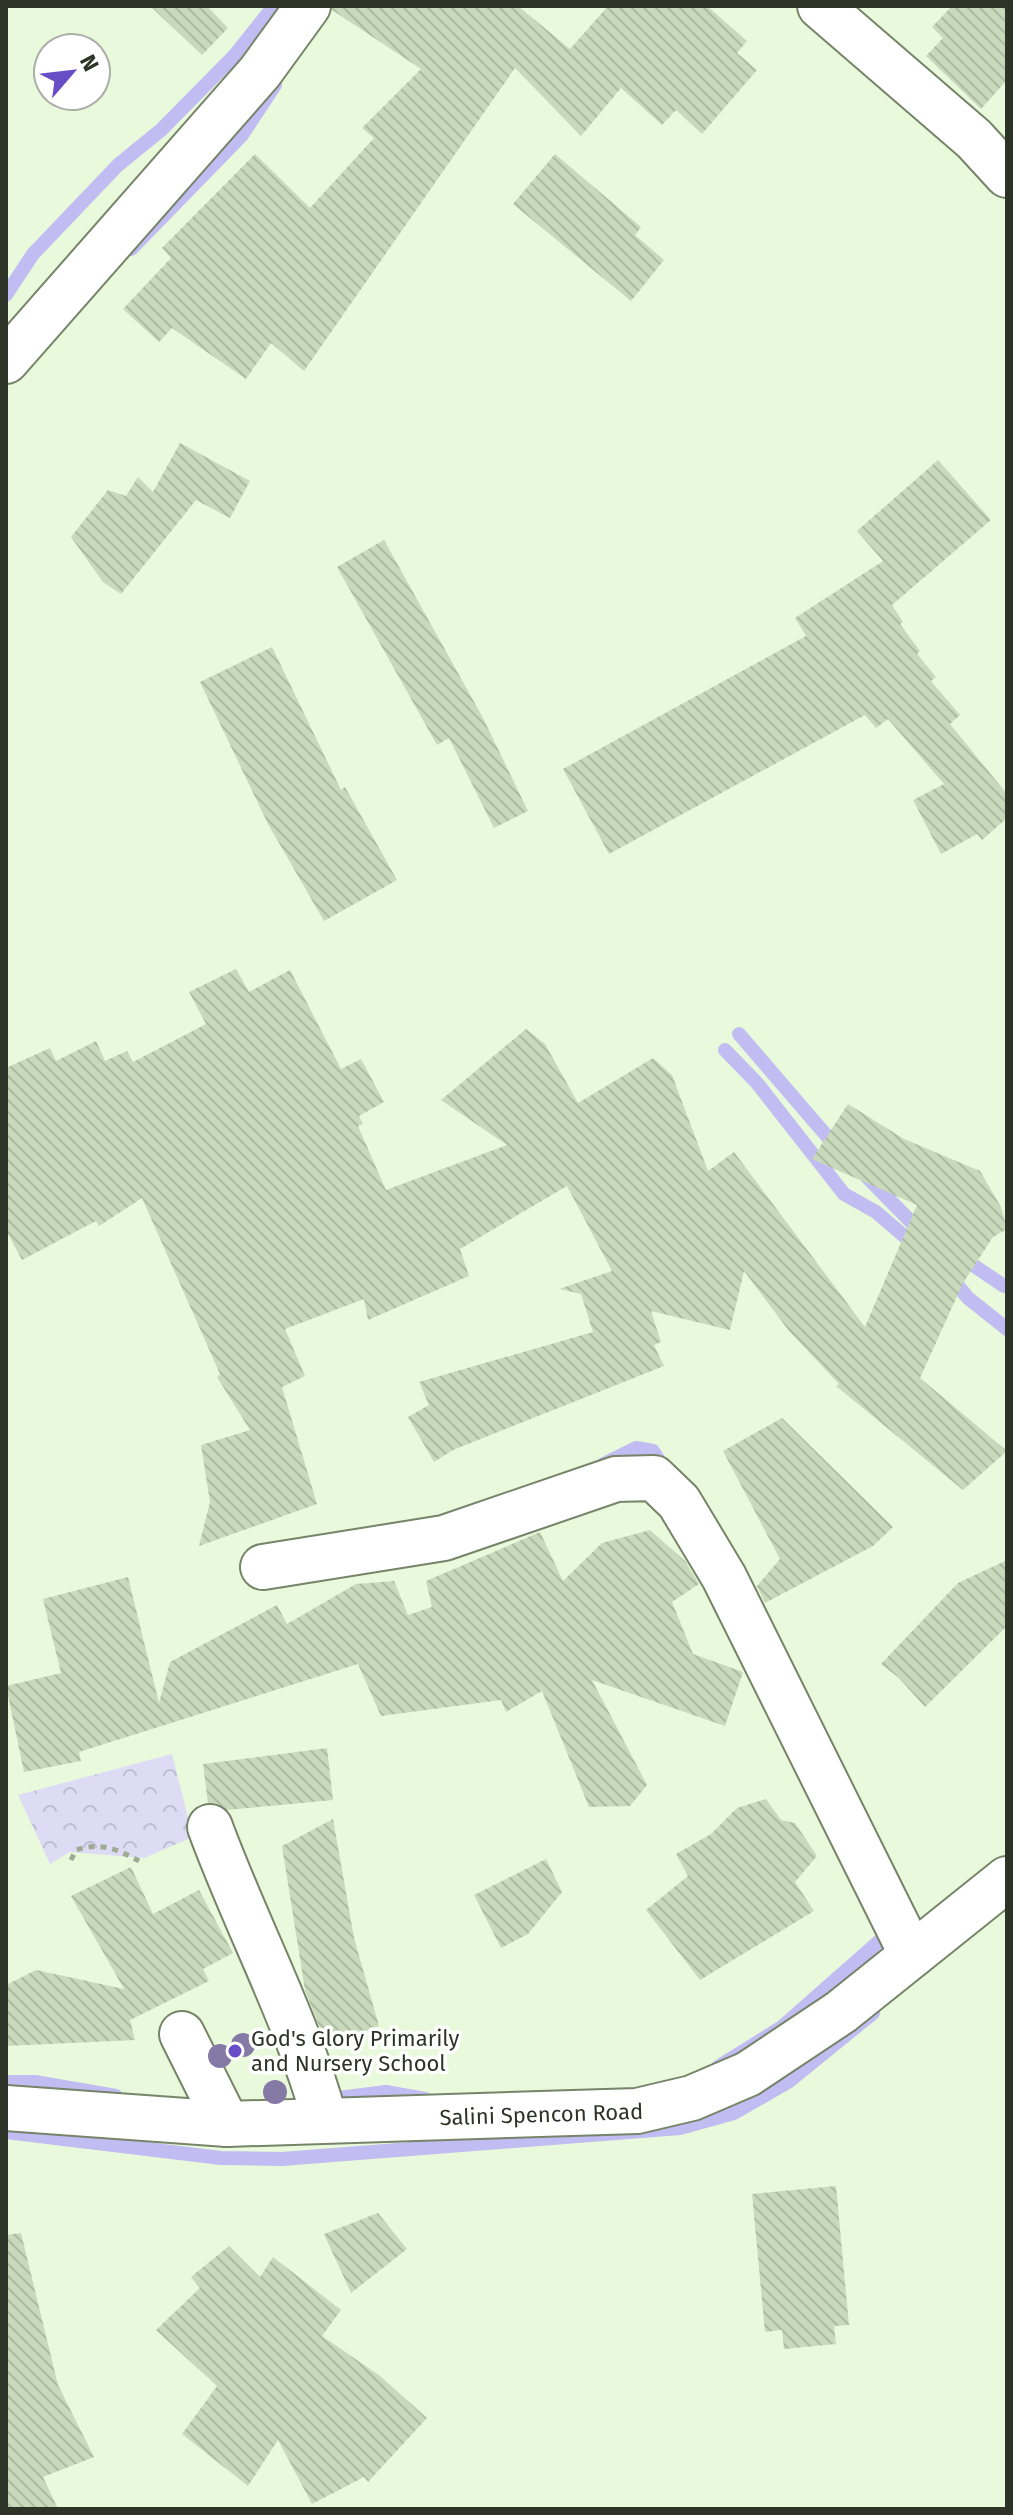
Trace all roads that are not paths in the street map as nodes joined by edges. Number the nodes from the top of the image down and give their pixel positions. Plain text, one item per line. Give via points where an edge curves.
1 (308, 6) edge
2 (820, 6) edge
3 (1007, 175) edge
4 (7, 356) edge
5 (263, 1567) dead end
6 (210, 1827) dead end
7 (1007, 1879) edge
8 (912, 1955) junction
9 (182, 2034) dead end
10 (6, 2108) edge
11 (325, 2120) junction
12 (227, 2124) junction

1 - 4 street via 195,149
2 - 3 street via 974,139
5 - 8 street via 444,1538 616,1479 654,1478 679,1502 724,1577
6 - 11 street via 315,2083
7 - 8 street, Salini Spencon Road
8 - 11 street, Salini Spencon Road via 841,2012 748,2074 692,2098 637,2111
9 - 12 street
10 - 12 street, Salini Spencon Road
11 - 12 street, Salini Spencon Road

